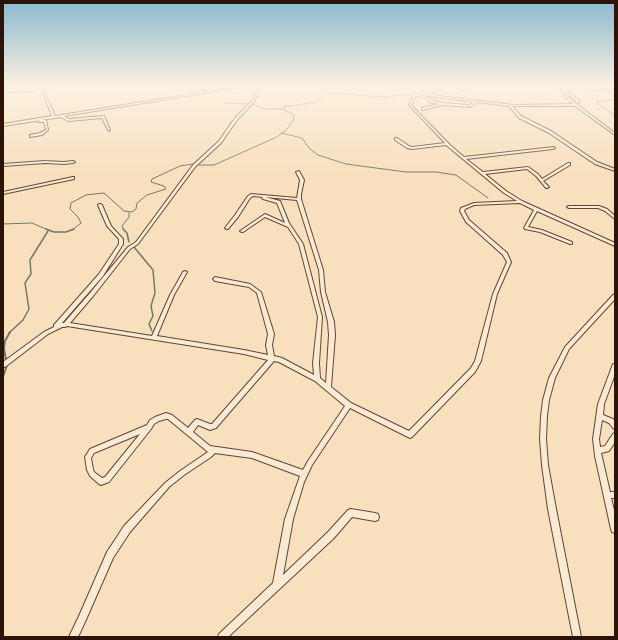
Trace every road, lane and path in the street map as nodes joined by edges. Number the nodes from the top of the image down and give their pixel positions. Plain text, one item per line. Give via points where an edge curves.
1 (54, 117) edge
2 (63, 117) edge
3 (238, 117) edge
4 (420, 117) edge
5 (520, 117) edge
6 (592, 117) edge
7 (598, 117) edge
8 (4, 126) edge
9 (109, 130) dead end
10 (615, 130) edge
11 (615, 134) edge
12 (31, 136) dead end
13 (396, 140) dead end
14 (447, 144) junction
15 (553, 148) dead end
16 (464, 158) junction
17 (73, 162) dead end
18 (3, 164) edge
19 (569, 164) dead end
20 (615, 170) edge
21 (298, 172) dead end
22 (482, 173) junction
23 (73, 178) dead end
24 (542, 180) junction
25 (547, 187) dead end
26 (3, 193) edge
27 (264, 198) dead end
28 (299, 199) junction
29 (521, 202) junction
30 (100, 205) dead end
31 (569, 207) dead end
32 (536, 210) junction
33 (615, 218) edge
34 (289, 226) junction
35 (227, 228) dead end
36 (242, 231) dead end
37 (571, 243) dead end
38 (615, 245) edge
39 (185, 272) dead end
40 (215, 279) dead end
41 (615, 296) edge
42 (65, 325) junction
43 (55, 327) junction
44 (154, 338) junction
45 (272, 357) junction
46 (3, 365) edge
47 (615, 366) edge
48 (317, 379) junction
49 (328, 388) junction
50 (349, 405) junction
51 (599, 416) junction
52 (615, 426) edge
53 (149, 427) junction
54 (189, 432) junction
55 (615, 436) edge
56 (214, 450) junction
57 (597, 451) junction
58 (304, 474) junction
59 (606, 495) junction
60 (615, 495) edge
61 (374, 516) dead end
62 (615, 529) edge
63 (277, 586) junction
64 (73, 637) edge
65 (222, 637) edge
66 (577, 637) edge

1 - 8 street
2 - 9 street via 70,120 102,117 105,118
3 - 42 street via 220,142 194,166 137,243 129,248
4 - 14 street
5 - 20 street via 550,132 596,163
6 - 11 street
7 - 10 street
8 - 12 street via 45,121 46,131
13 - 14 street via 412,148
14 - 16 street
15 - 16 street
16 - 22 street
17 - 18 street
19 - 24 street
21 - 28 street via 302,180
22 - 24 street via 526,168 531,169
22 - 29 street via 504,192
23 - 26 street
24 - 25 street
27 - 34 street via 278,202
28 - 35 street via 252,195
28 - 49 street via 321,270 323,292 331,322
29 - 32 street
29 - 50 street via 474,204 462,211 467,221 505,254 508,262 495,294 480,354 473,370 410,435
30 - 43 street via 109,226 121,239 121,244 101,276
31 - 33 street via 598,207
32 - 37 street via 526,228
32 - 38 street
34 - 36 street via 265,215
34 - 48 street via 301,244 318,310 320,324
39 - 44 street via 172,294
40 - 45 street via 245,284 259,292 271,334 269,345
41 - 66 street via 567,348 552,378 544,416 545,465
42 - 43 street
42 - 44 street
43 - 46 street
44 - 45 street
45 - 48 street
45 - 54 street via 214,426 197,422
47 - 51 street
48 - 49 street
49 - 50 street
50 - 58 street
51 - 52 street via 611,421
51 - 57 street
53 - 53 street via 107,480 101,482 92,474 88,457 92,451
53 - 54 street via 157,419 166,416
54 - 56 street via 209,449
55 - 57 street via 606,449
56 - 58 street via 252,455
56 - 64 street via 167,485 118,541
57 - 59 street
58 - 63 street via 289,519
59 - 60 street
59 - 62 street
61 - 63 street via 351,513
63 - 65 street

